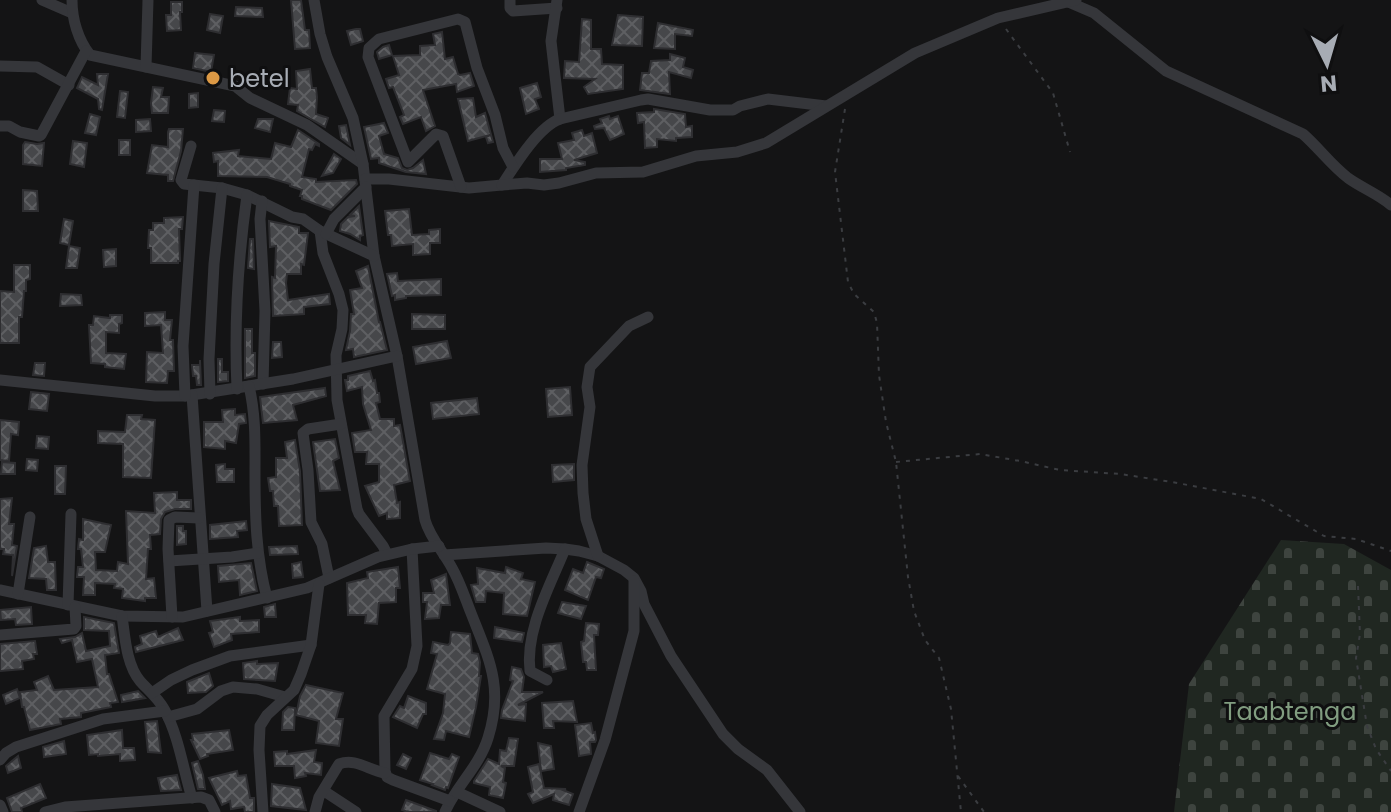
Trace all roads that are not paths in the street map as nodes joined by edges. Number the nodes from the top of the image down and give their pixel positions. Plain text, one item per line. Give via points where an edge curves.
1 (42, 0) edge
2 (148, 0) edge
3 (314, 0) edge
4 (510, 0) edge
5 (1069, 1) edge
6 (557, 4) edge
7 (72, 6) edge
8 (86, 51) junction
9 (0, 66) edge
10 (146, 67) junction
11 (69, 85) junction
12 (827, 106) junction
13 (560, 119) junction
14 (0, 126) edge
15 (191, 146) dead end
16 (408, 162) junction
17 (363, 164) junction
18 (513, 167) junction
19 (406, 180) junction
20 (365, 183) junction
21 (194, 185) junction
22 (502, 185) junction
23 (461, 187) junction
24 (222, 188) junction
25 (247, 195) junction
26 (262, 201) junction
27 (1391, 205) edge
28 (323, 232) junction
29 (374, 256) junction
30 (648, 317) dead end
31 (397, 356) junction
32 (335, 369) junction
33 (0, 380) edge
34 (263, 384) junction
35 (243, 388) junction
36 (210, 394) junction
37 (189, 396) junction
38 (341, 424) junction
39 (71, 514) dead end
40 (30, 517) dead end
41 (199, 518) junction
42 (412, 549) junction
43 (565, 549) junction
44 (442, 550) junction
45 (258, 553) junction
46 (387, 554) junction
47 (598, 556) junction
48 (202, 558) junction
49 (169, 561) junction
50 (634, 578) junction
51 (324, 581) junction
52 (0, 590) edge
53 (18, 594) junction
54 (267, 598) junction
55 (72, 606) junction
56 (207, 611) junction
57 (122, 616) junction
58 (172, 617) junction
59 (0, 635) edge
60 (311, 645) junction
61 (547, 680) dead end
62 (152, 693) junction
63 (285, 697) junction
64 (167, 714) junction
65 (0, 760) edge
66 (385, 773) junction
67 (324, 791) junction
68 (192, 798) junction
69 (450, 802) edge
70 (0, 805) edge
71 (153, 807) edge
72 (3, 812) edge
73 (45, 812) edge
74 (215, 812) edge
75 (263, 812) edge
76 (315, 812) edge
77 (356, 812) edge
78 (500, 812) edge
79 (579, 812) edge
80 (800, 812) edge

1 - 7 street
2 - 10 street
3 - 17 street
4 - 6 street via 513,11
5 - 12 street via 998,18 915,53
5 - 27 street via 1094,13 1166,71 1303,134 1333,166
6 - 13 street via 551,41
7 - 8 street
8 - 10 street
8 - 11 street
9 - 11 street via 36,67
10 - 17 street via 235,86 307,125
11 - 14 street via 40,136
12 - 13 street via 768,99 733,110 710,110 648,99
12 - 22 street via 766,143 737,152 696,156 643,172
13 - 18 street via 546,126
15 - 21 street via 181,180
16 - 18 street via 368,52 379,39 458,19 465,22
16 - 19 street
16 - 23 street via 440,134
17 - 20 street
18 - 22 street
19 - 20 street
19 - 23 street
20 - 28 street
20 - 29 street
21 - 24 street
21 - 37 street via 183,346
22 - 23 street
24 - 25 street
24 - 36 street
25 - 26 street
25 - 35 street via 236,324
26 - 28 street
26 - 34 street
28 - 29 street
28 - 32 street via 323,253 343,310
29 - 31 street
30 - 47 street via 629,326 590,367 583,493
31 - 32 street
31 - 44 street via 425,520
32 - 34 street
32 - 38 street
33 - 37 street
34 - 35 street
35 - 36 street
35 - 45 street via 255,422
36 - 37 street
37 - 41 street
38 - 46 street via 359,514
38 - 51 street via 303,433 311,522 322,544
39 - 55 street
40 - 53 street
41 - 48 street
41 - 49 street via 169,520
42 - 44 street
42 - 46 street
42 - 66 street via 417,646 412,669 384,716
43 - 44 street
43 - 47 street
43 - 61 street via 533,634 530,671
44 - 69 street via 460,581 495,681 487,740
45 - 48 street
45 - 54 street
46 - 51 street
47 - 50 street
48 - 49 street
48 - 56 street
49 - 58 street
50 - 79 street via 634,631
50 - 80 street via 671,656 716,724 767,770
51 - 54 street
51 - 60 street
52 - 53 street
53 - 55 street
54 - 56 street
55 - 57 street
55 - 59 street via 74,629
56 - 58 street
57 - 58 street
57 - 62 street via 131,663
60 - 62 street via 230,656
60 - 63 street via 296,686
62 - 64 street
63 - 64 street via 233,687 197,709
63 - 75 street via 260,726
64 - 65 street via 103,719 16,747
64 - 68 street
66 - 67 street via 342,762
66 - 69 street
67 - 76 street
67 - 77 street
68 - 71 street
68 - 74 street via 206,798
69 - 78 street
70 - 72 street
71 - 73 street via 65,807

